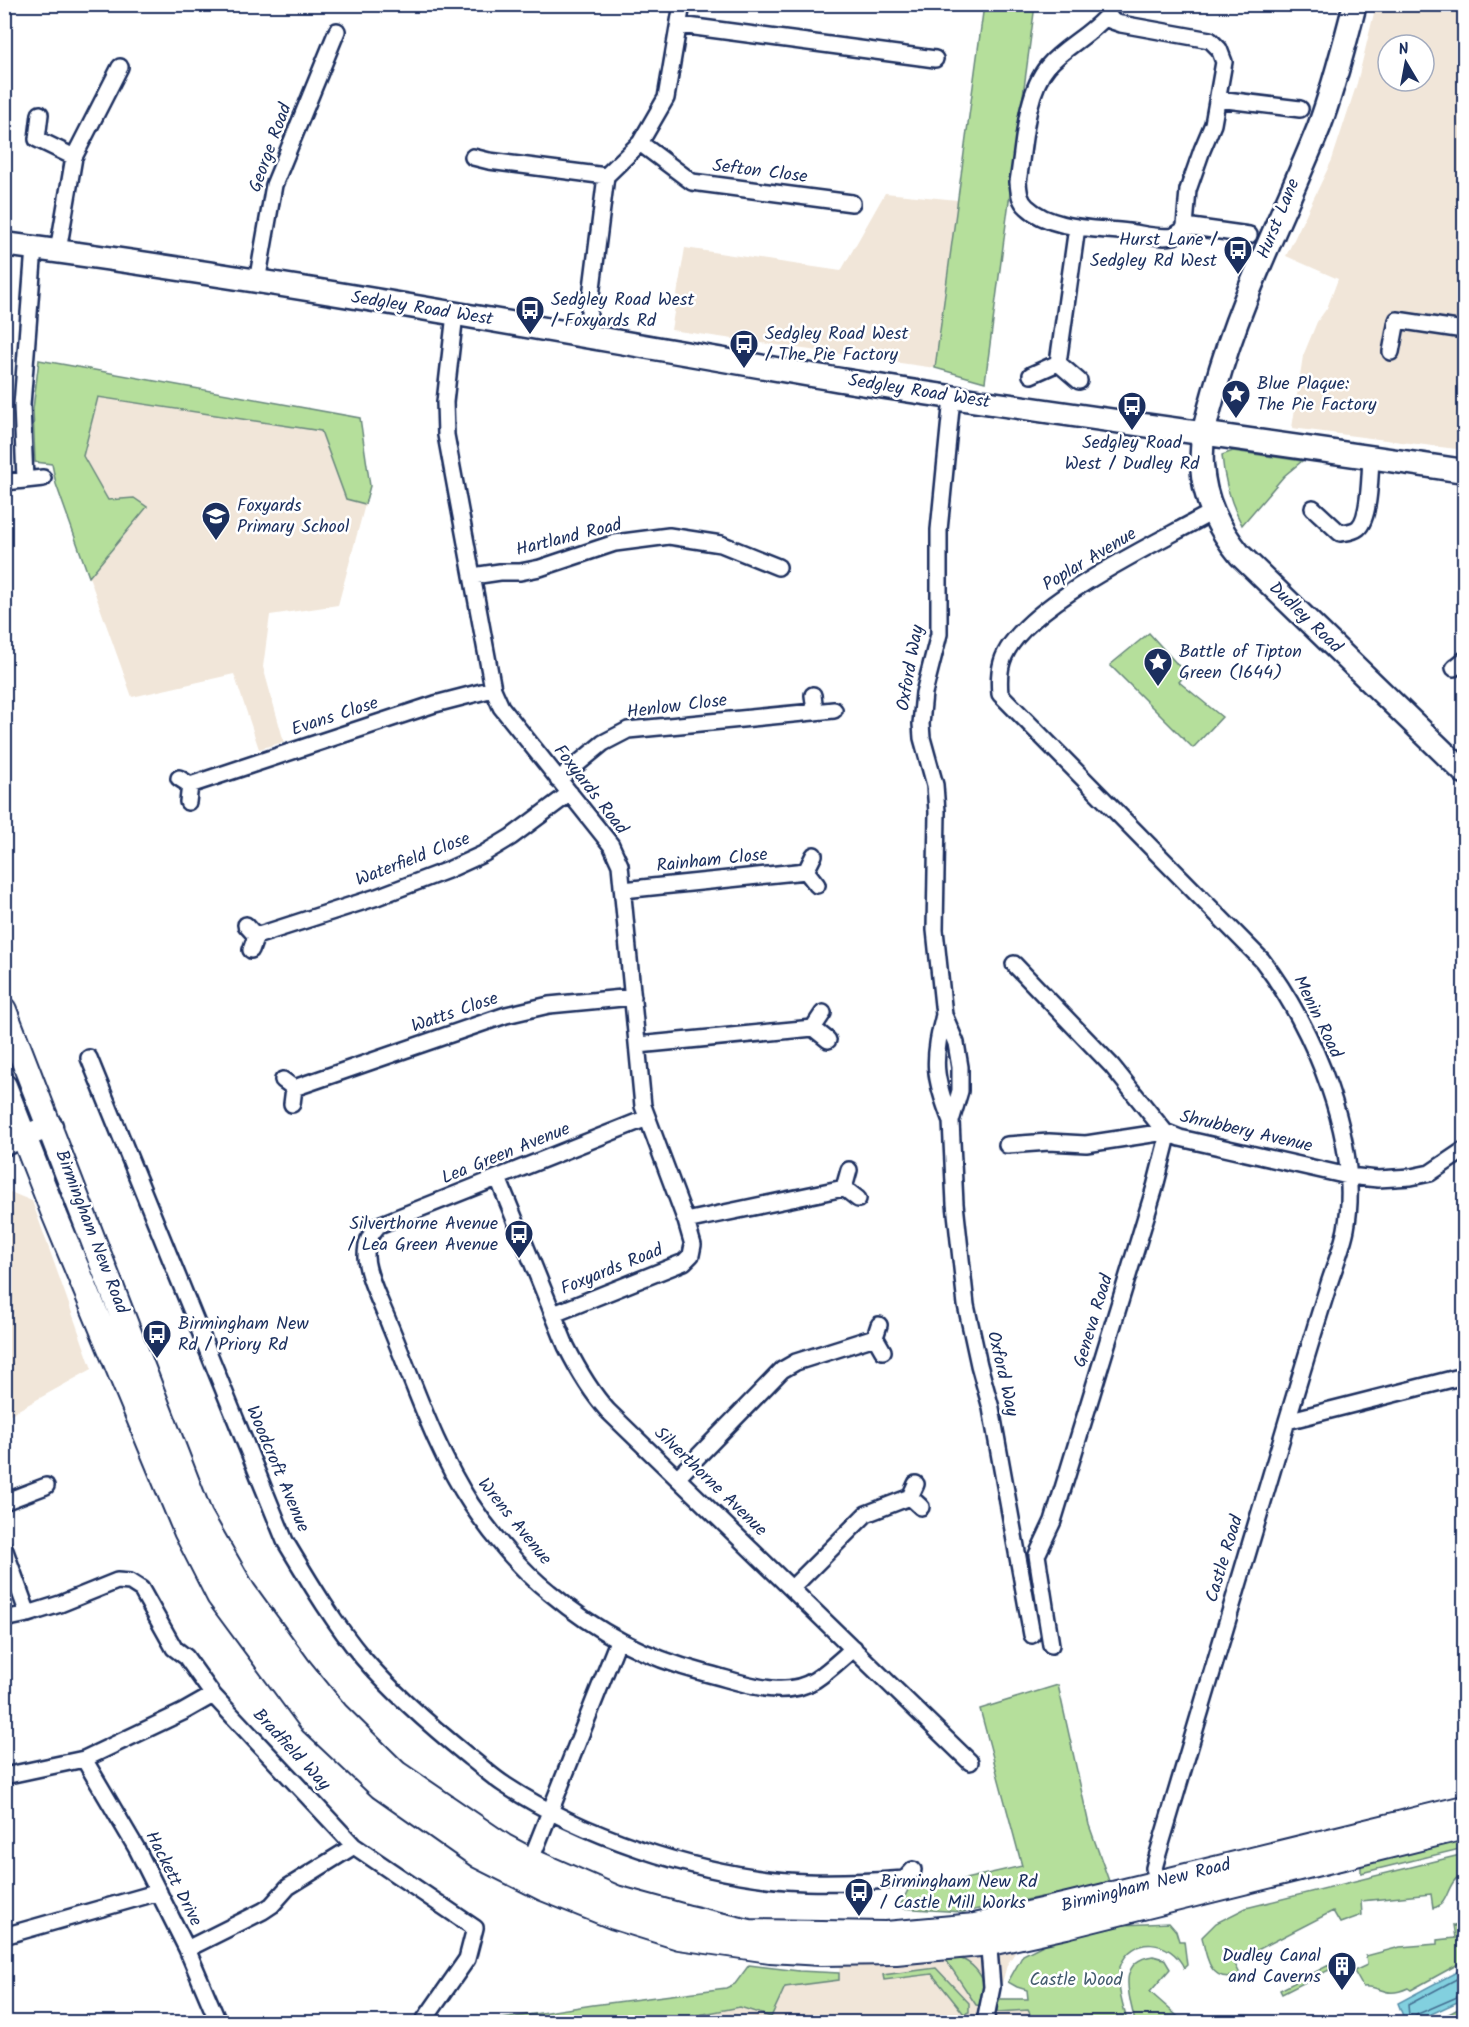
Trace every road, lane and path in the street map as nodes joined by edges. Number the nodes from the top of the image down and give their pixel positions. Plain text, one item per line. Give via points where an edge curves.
1 (682, 4) edge
2 (1355, 4) edge
3 (1108, 9) edge
4 (680, 25) junction
5 (337, 31) dead end
6 (935, 59) dead end
7 (120, 67) dead end
8 (1218, 99) junction
9 (1300, 109) dead end
10 (40, 114) dead end
11 (640, 144) junction
12 (74, 157) junction
13 (473, 157) dead end
14 (606, 176) junction
15 (852, 203) dead end
16 (1185, 226) junction
17 (1077, 227) junction
18 (1249, 235) dead end
19 (4, 244) edge
20 (34, 248) junction
21 (58, 251) junction
22 (257, 282) junction
23 (455, 314) junction
24 (1464, 330) edge
25 (586, 336) junction
26 (1391, 352) dead end
27 (1058, 363) junction
28 (1031, 375) dead end
29 (1079, 381) dead end
30 (952, 398) junction
31 (1203, 434) junction
32 (1371, 457) junction
33 (1464, 471) edge
34 (43, 478) dead end
35 (25, 480) junction
36 (4, 482) edge
37 (1313, 508) dead end
38 (1212, 512) junction
39 (778, 567) dead end
40 (473, 576) junction
41 (493, 689) junction
42 (1000, 694) joint
43 (813, 695) dead end
44 (834, 710) dead end
45 (815, 712) junction
46 (1464, 772) edge
47 (558, 780) junction
48 (570, 793) junction
49 (188, 802) dead end
50 (814, 855) dead end
51 (806, 871) junction
52 (817, 885) dead end
53 (622, 890) junction
54 (251, 937) dead end
55 (1014, 964) dead end
56 (633, 997) junction
57 (4, 1010) edge
58 (824, 1012) dead end
59 (944, 1015) junction
60 (813, 1028) junction
61 (828, 1040) dead end
62 (638, 1045) junction
63 (89, 1058) dead end
64 (4, 1086) edge
65 (290, 1091) dead end
66 (647, 1118) junction
67 (951, 1121) junction
68 (51, 1126) junction
69 (1166, 1132) junction
70 (14, 1140) edge
71 (1007, 1145) dead end
72 (1464, 1150) edge
73 (849, 1170) dead end
74 (1348, 1176) junction
75 (498, 1178) junction
76 (844, 1188) junction
77 (858, 1199) dead end
78 (686, 1221) junction
79 (380, 1226) joint
80 (554, 1314) junction
81 (883, 1351) dead end
82 (1464, 1376) edge
83 (1287, 1421) junction
84 (678, 1477) junction
85 (46, 1486) dead end
86 (915, 1496) dead end
87 (4, 1502) edge
88 (4, 1548) edge
89 (792, 1588) junction
90 (28, 1614) junction
91 (4, 1619) edge
92 (1032, 1635) dead end
93 (618, 1641) junction
94 (1051, 1645) dead end
95 (854, 1648) junction
96 (213, 1695) junction
97 (84, 1759) junction
98 (970, 1762) dead end
99 (4, 1776) edge
100 (1464, 1808) edge
101 (549, 1812) junction
102 (1464, 1827) edge
103 (354, 1846) junction
104 (527, 1869) junction
105 (913, 1870) dead end
106 (1158, 1883) junction
107 (159, 1892) junction
108 (988, 1934) junction
109 (4, 1936) edge
110 (186, 1949) junction
111 (218, 2022) edge
112 (423, 2022) edge
113 (985, 2022) edge

1 - 4 street
2 - 31 main road, Hurst Lane via 1319,127 1226,349
3 - 8 street via 1112,21 1121,24 1209,40 1219,49 1224,62
3 - 17 street via 1099,25 1048,66 1035,87 1018,182 1019,195 1026,206 1042,217
4 - 6 street
4 - 11 street via 666,98
5 - 22 street, George Road via 274,185
7 - 12 street
8 - 9 street
8 - 16 street via 1213,124 1190,183
10 - 12 street via 37,139
11 - 14 street
11 - 15 street, Sefton Close via 692,183
12 - 21 street
13 - 14 street
14 - 25 street
16 - 17 street via 1169,237
16 - 18 street
17 - 27 street
19 - 20 main road, Sedgley Road West
20 - 21 main road, Sedgley Road West
20 - 35 street via 22,405
21 - 22 main road, Sedgley Road West
22 - 23 main road, Sedgley Road West
23 - 25 main road, Sedgley Road West
23 - 40 street, Foxyards Road via 445,402 446,435
24 - 26 street via 1397,320
25 - 30 main road, Sedgley Road West
27 - 28 street
27 - 29 street
30 - 31 main road, Sedgley Road West
30 - 59 street, Oxford Way via 939,530 939,634 924,693 921,724 935,785 935,930
31 - 32 main road, Sedgley Road West
31 - 38 main road, Dudley Road via 1204,488
32 - 33 main road, Sedgley Road West
32 - 37 street via 1365,515 1360,526 1340,533
34 - 35 street
35 - 36 street
38 - 42 street, Poplar Avenue via 1080,585 1043,612 1025,628 1002,660
38 - 46 main road, Dudley Road via 1240,555
39 - 40 street, Hartland Road via 721,544 669,536 615,543 530,570
40 - 41 street, Foxyards Road
41 - 47 street, Foxyards Road via 501,707
41 - 49 street, Evans Close via 184,782
42 - 74 street, Menin Road via 1254,951 1280,983 1308,1038 1337,1112
43 - 45 street
44 - 45 street, Henlow Close
45 - 47 street, Henlow Close via 628,730 603,743
47 - 48 street, Foxyards Road
48 - 53 street, Foxyards Road via 611,845 620,865
48 - 54 street, Waterfield Close via 511,837 448,870
50 - 51 street
51 - 52 street
51 - 53 street, Rainham Close
53 - 56 street, Foxyards Road
55 - 69 street, Shrubbery Avenue via 1112,1066
56 - 62 street, Foxyards Road
56 - 65 street, Watts Close via 549,1005 506,1016
57 - 68 highway, Birmingham New Road
58 - 60 street
59 - 67 street, Oxford Way via 936,1046 936,1069 939,1092
59 - 67 street, Oxford Way via 956,1043 960,1067 960,1091
60 - 61 street
60 - 62 street
62 - 66 street, Foxyards Road
63 - 101 street, Woodcroft Avenue via 285,1541 323,1604 363,1658 411,1708 504,1785
64 - 70 highway, Birmingham New Road
66 - 75 street, Lea Green Avenue
66 - 78 street, Foxyards Road
67 - 92 street, Oxford Way via 966,1305 991,1408
68 - 70 main road
68 - 104 highway, Birmingham New Road via 200,1516 243,1591 336,1714 396,1773 503,1846
69 - 71 street via 1086,1144
69 - 74 street, Shrubbery Avenue
69 - 94 street, Geneva Road via 1155,1187 1053,1521 1037,1554
70 - 104 highway, Birmingham New Road via 54,1211 186,1531 219,1596 312,1722 381,1787 479,1856
72 - 74 street, Shrubbery Avenue via 1430,1173 1378,1179
73 - 76 street
74 - 83 street, Menin Road via 1346,1228
75 - 79 street, Lea Green Avenue
75 - 80 street, Silverthorne Avenue
76 - 77 street
76 - 78 street
78 - 80 street, Foxyards Road via 693,1245 684,1262
79 - 93 street, Wrens Avenue via 371,1233 366,1260 450,1468 472,1505 512,1556 548,1592
80 - 84 street, Silverthorne Avenue via 578,1372 592,1393
81 - 84 street via 877,1331 782,1370
82 - 83 street
83 - 106 street, Castle Road via 1157,1857 1154,1868
84 - 89 street, Silverthorne Avenue
85 - 87 street
86 - 89 street via 866,1514
88 - 90 street
89 - 95 street, Silverthorne Avenue
90 - 91 street, Bradfield Way
90 - 96 street, Bradfield Way via 117,1581 130,1582 141,1589 174,1648
93 - 95 street, Wrens Avenue via 679,1666 774,1690 793,1689 813,1681
93 - 101 street
95 - 98 street, Silverthorne Avenue
96 - 97 street
96 - 103 street, Bradfield Way
97 - 99 street
97 - 107 street, Hackett Drive
100 - 106 highway, Birmingham New Road
101 - 104 street
101 - 105 street, Woodcroft Avenue via 620,1842 741,1874 786,1881 852,1883 904,1879
102 - 108 highway, Birmingham New Road via 1066,1926
103 - 110 street via 288,1887 263,1911
103 - 112 street, Bradfield Way via 475,1928 467,1959
104 - 108 highway, Birmingham New Road via 616,1898 749,1932
106 - 108 highway, Birmingham New Road
107 - 109 street
107 - 110 street, Hackett Drive
108 - 113 street via 992,1987
110 - 111 street, Hackett Drive

